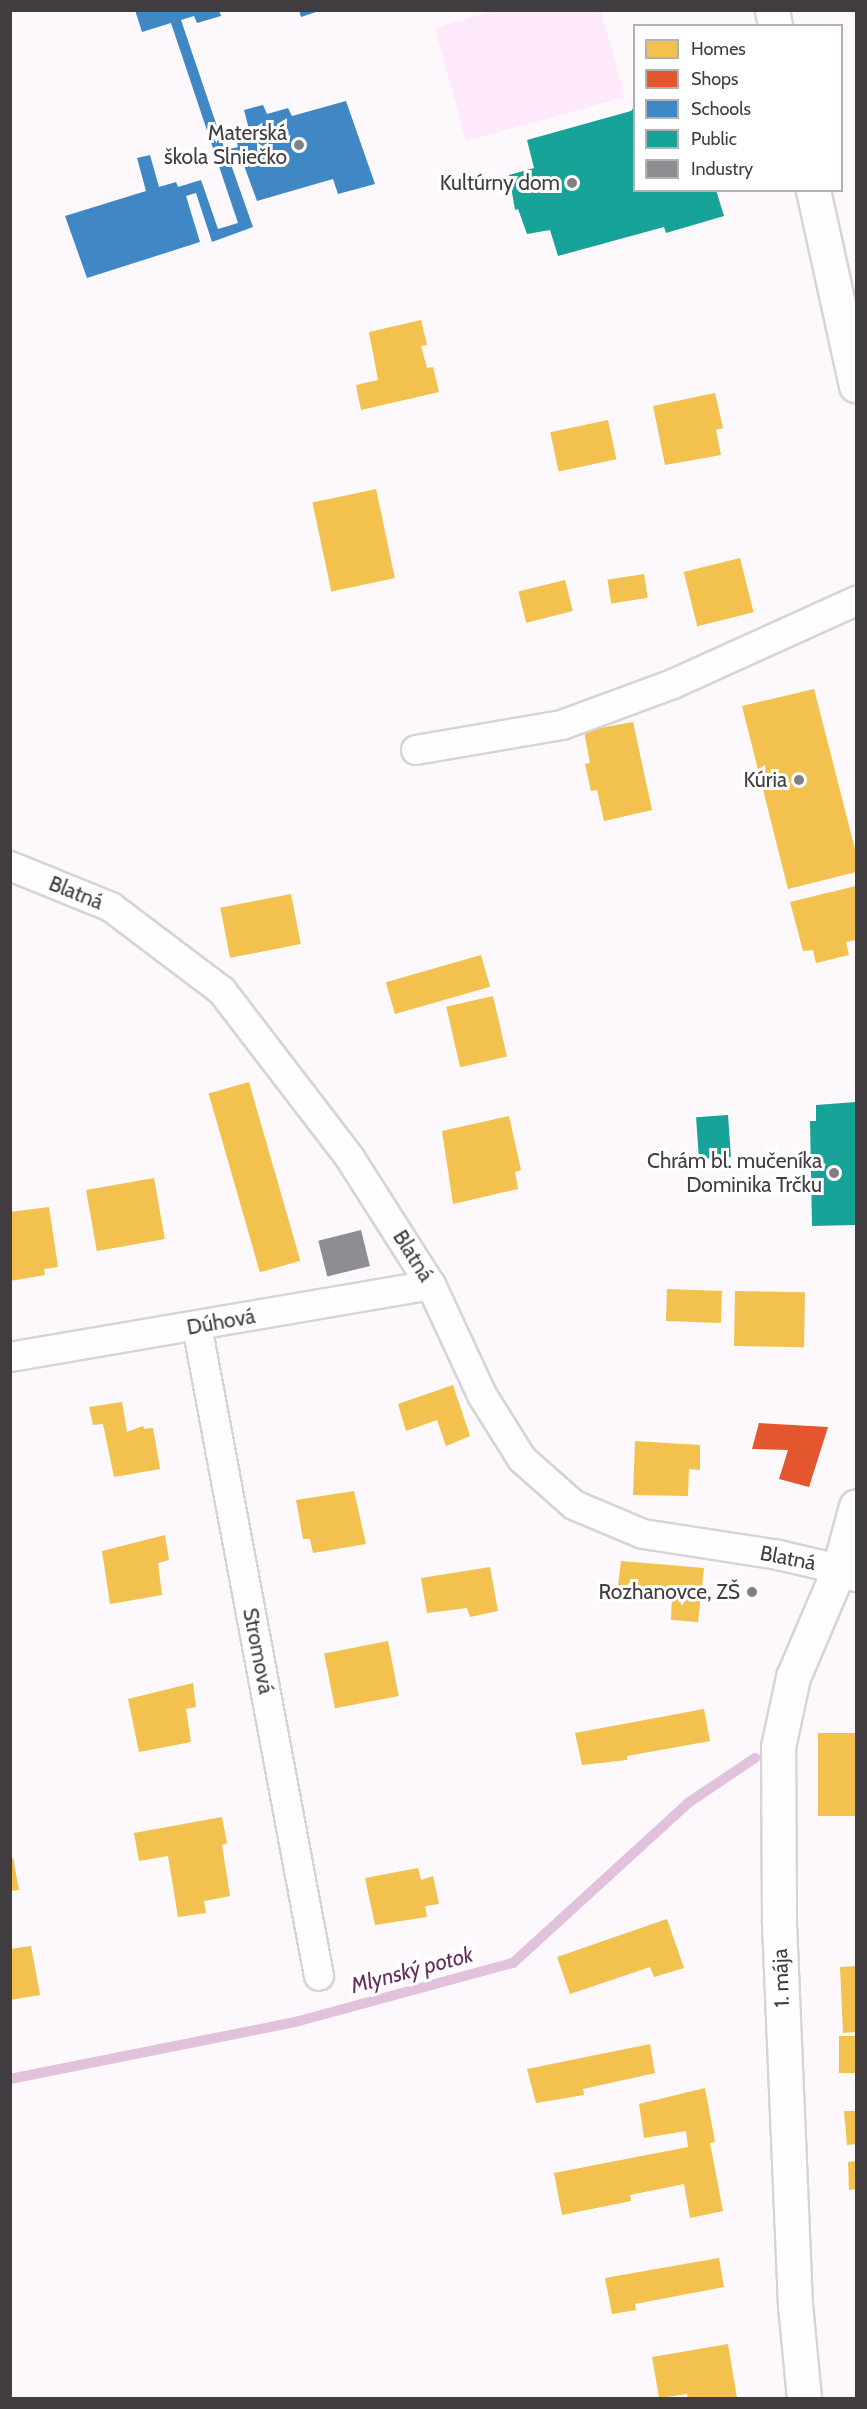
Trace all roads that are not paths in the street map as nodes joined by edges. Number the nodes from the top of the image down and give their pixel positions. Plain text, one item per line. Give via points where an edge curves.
1 (813, 192) edge
2 (856, 385) edge
3 (856, 601) edge
4 (416, 750) dead end
5 (10, 866) edge
6 (432, 1285) junction
7 (197, 1326) junction
8 (10, 1357) edge
9 (856, 1506) edge
10 (848, 1573) edge
11 (319, 1976) dead end
12 (804, 2398) edge

1 - 2 street
3 - 4 street via 673,684 562,725
5 - 6 street, Blatná via 111,907 222,991 350,1158
6 - 7 street, Dúhová
6 - 10 street, Blatná via 482,1395 522,1459 574,1506 643,1534
7 - 8 street, Dúhová
7 - 11 street, Stromová
9 - 10 street, 1. mája
10 - 12 street, 1. mája via 793,1677 778,1746 779,1918 795,2305

